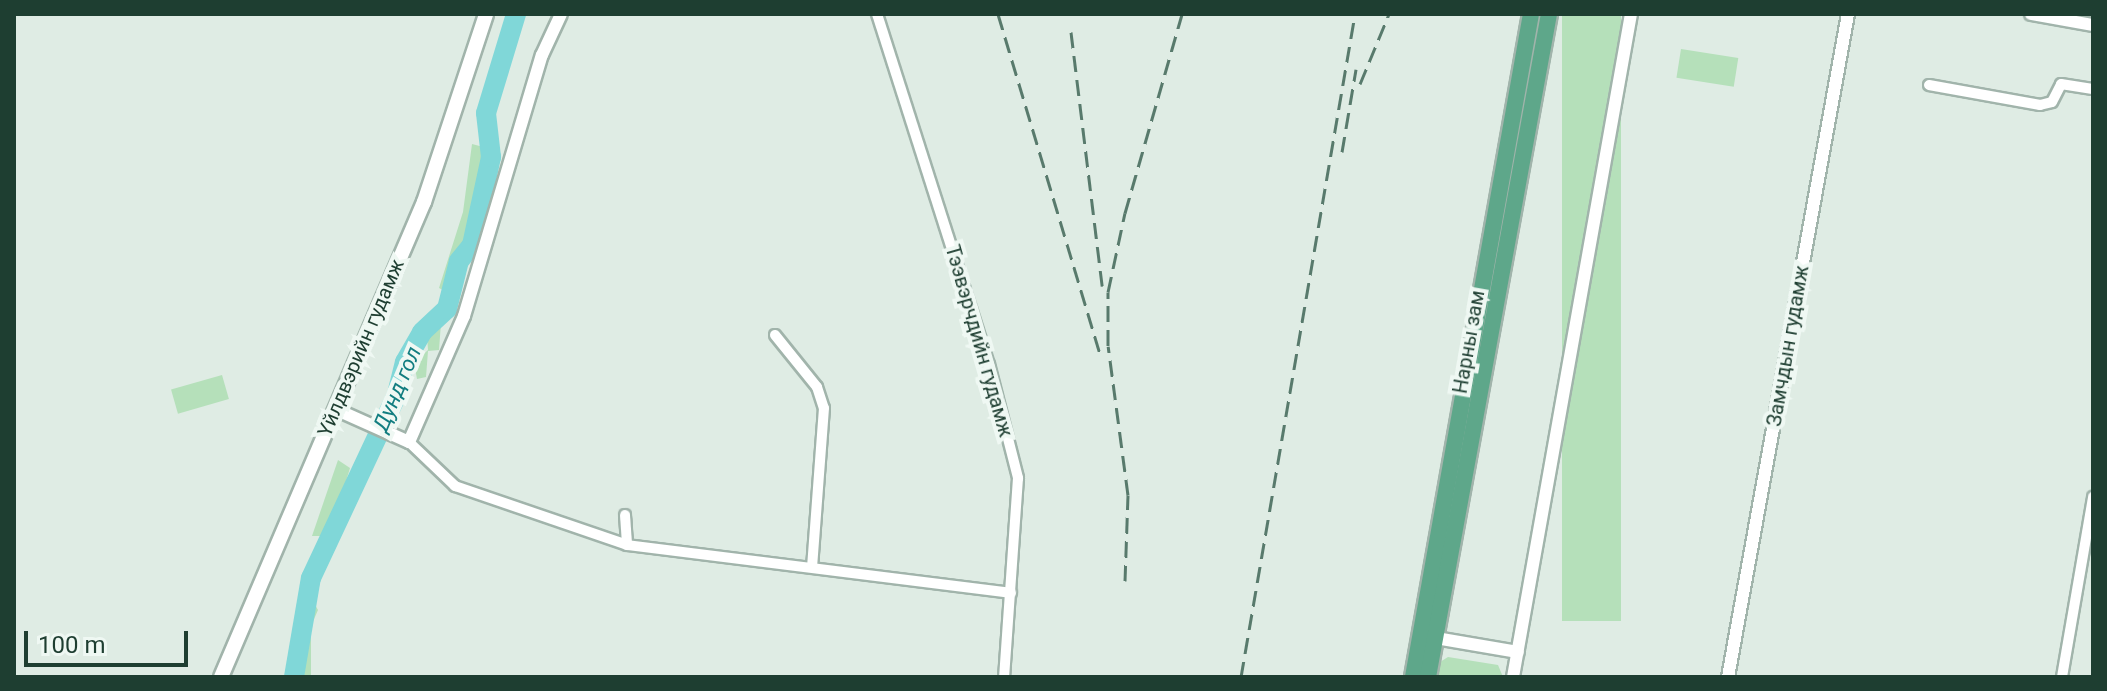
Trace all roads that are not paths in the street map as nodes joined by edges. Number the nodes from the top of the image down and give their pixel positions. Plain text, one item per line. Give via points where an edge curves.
1 (486, 14) edge
2 (561, 14) edge
3 (877, 14) edge
4 (1531, 14) edge
5 (1549, 14) edge
6 (1631, 14) edge
7 (1848, 14) edge
8 (2031, 14) edge
9 (2093, 25) edge
10 (1929, 85) dead end
11 (2093, 89) edge
12 (775, 335) dead end
13 (342, 412) junction
14 (404, 440) junction
15 (2093, 497) edge
16 (625, 515) dead end
17 (627, 545) junction
18 (812, 566) junction
19 (1011, 593) junction
20 (1428, 637) junction
21 (1518, 652) junction
22 (221, 677) edge
23 (1004, 677) edge
24 (1413, 677) edge
25 (1428, 677) edge
26 (1513, 677) edge
27 (1728, 677) edge
28 (2062, 677) edge

1 - 13 main road, Yйлдвэрийн гудамж via 424,202
2 - 14 street via 542,55 464,316
3 - 19 street, Тээвэрчдийн гудамж via 989,364 1016,469
4 - 20 main road, Нарны зам
5 - 20 main road, Нарны зам
6 - 21 street
7 - 27 street, Замчдын гудамж
8 - 9 street
10 - 11 street via 2040,105 2052,102 2061,84
12 - 18 street via 817,387 824,408
13 - 14 street
13 - 22 main road, Yйлдвэрийн гудамж
14 - 17 street via 455,486
15 - 28 street
16 - 17 street
17 - 18 street
18 - 19 street
19 - 23 street, Тээвэрчдийн гудамж
20 - 21 street
20 - 24 main road, Нарны зам
20 - 25 main road, Нарны зам
21 - 26 street

